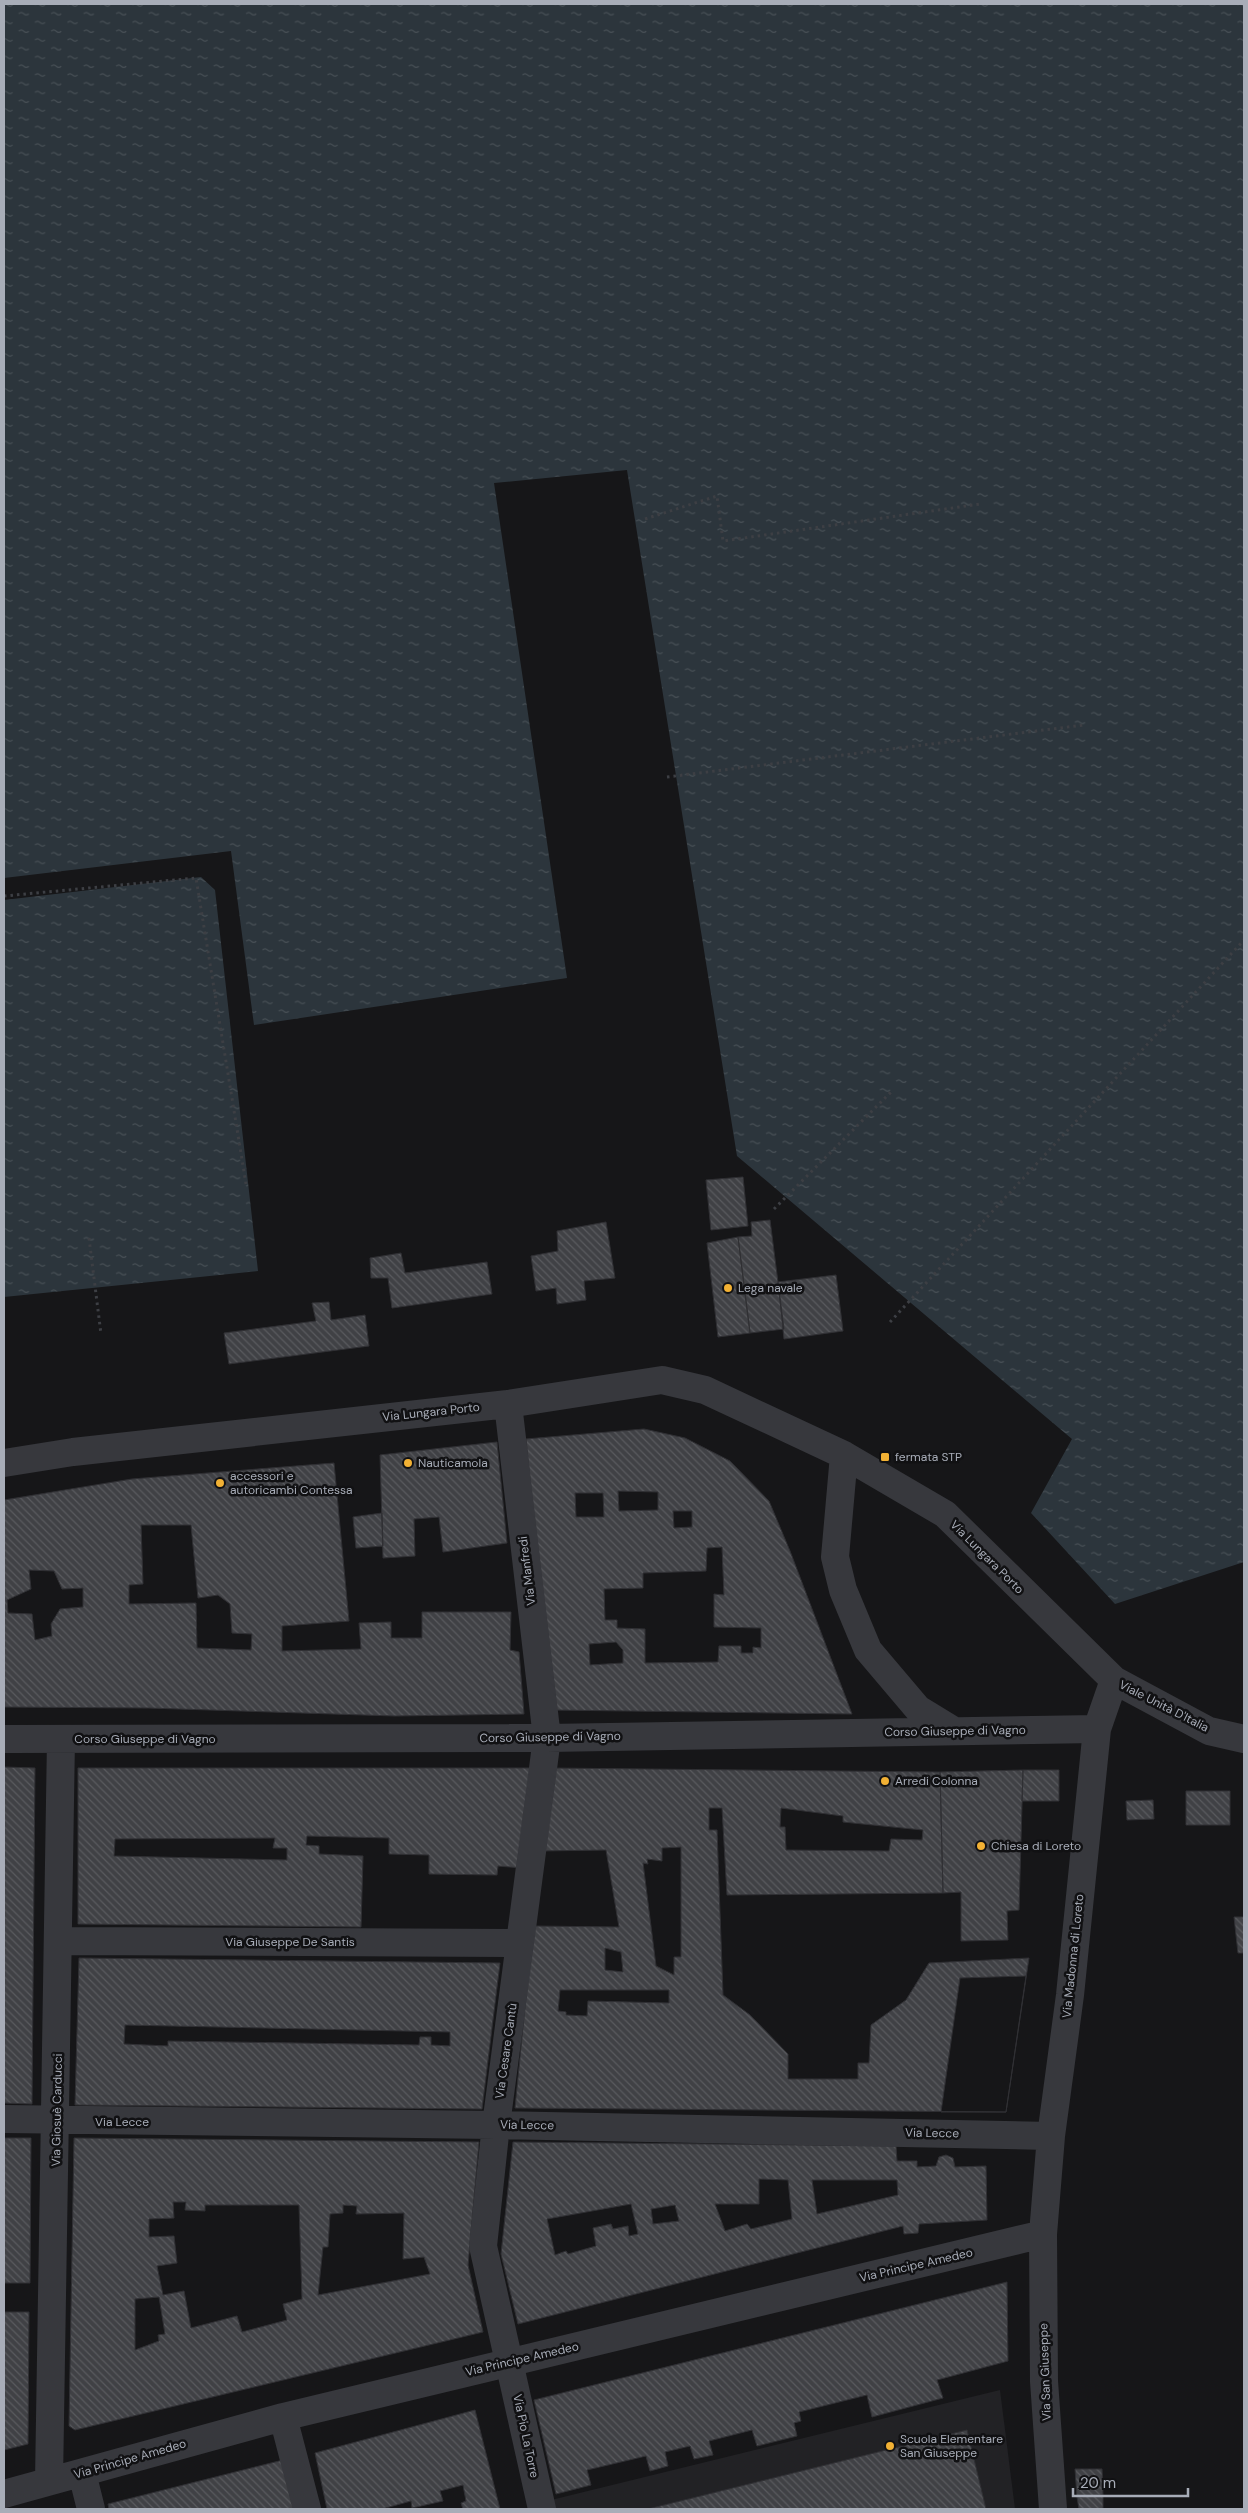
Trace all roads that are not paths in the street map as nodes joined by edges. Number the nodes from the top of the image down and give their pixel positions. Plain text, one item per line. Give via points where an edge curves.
1 (508, 1404) junction
2 (844, 1455) junction
3 (4, 1463) edge
4 (1114, 1680) junction
5 (1097, 1728) junction
6 (954, 1731) junction
7 (547, 1738) junction
8 (4, 1739) edge
9 (61, 1739) junction
10 (1244, 1740) edge
11 (59, 1941) junction
12 (520, 1943) junction
13 (4, 2119) edge
14 (57, 2121) junction
15 (496, 2125) junction
16 (1051, 2136) junction
17 (1043, 2234) junction
18 (510, 2362) junction
19 (283, 2416) junction
20 (82, 2473) junction
21 (49, 2481) junction
22 (4, 2494) edge
23 (91, 2509) edge
24 (306, 2509) edge
25 (542, 2509) edge
26 (1053, 2509) edge

1 - 2 street, Via Lungara Porto via 662,1380 705,1390
1 - 3 street, Via Lungara Porto via 73,1452
1 - 7 street, Via Manfredi
2 - 4 street, Via Lungara Porto via 945,1514
2 - 6 street via 835,1557 843,1590 868,1650 918,1709
4 - 5 street, Via Madonna di Loreto
4 - 10 street, Viale Unità D'Italia via 1209,1731
5 - 6 street, Corso Giuseppe di Vagno
5 - 16 street, Via Madonna di Loreto via 1071,1985
6 - 7 street, Corso Giuseppe di Vagno
7 - 9 street, Corso Giuseppe di Vagno
7 - 12 street, Via Cesare Cantù
8 - 9 street, Corso Giuseppe di Vagno
9 - 11 street, Via Giosuè Carducci
11 - 12 street, Via Giuseppe De Santis
11 - 14 street, Via Giosuè Carducci
12 - 15 street, Via Cesare Cantù
13 - 14 street, Via Lecce
14 - 15 street, Via Lecce
14 - 21 street, Via Giosuè Carducci
15 - 16 street, Via Lecce
15 - 18 street, Via Cesare Cantù via 483,2246
16 - 17 street, Via Madonna di Loreto
17 - 18 street, Via Principe Amedeo
17 - 26 street, Via San Giuseppe via 1044,2382
18 - 19 street, Via Principe Amedeo
18 - 25 street, Via Pio La Torre
19 - 20 street, Via Principe Amedeo
19 - 24 street
20 - 21 street, Via Principe Amedeo
20 - 23 street
21 - 22 street, Via Principe Amedeo

